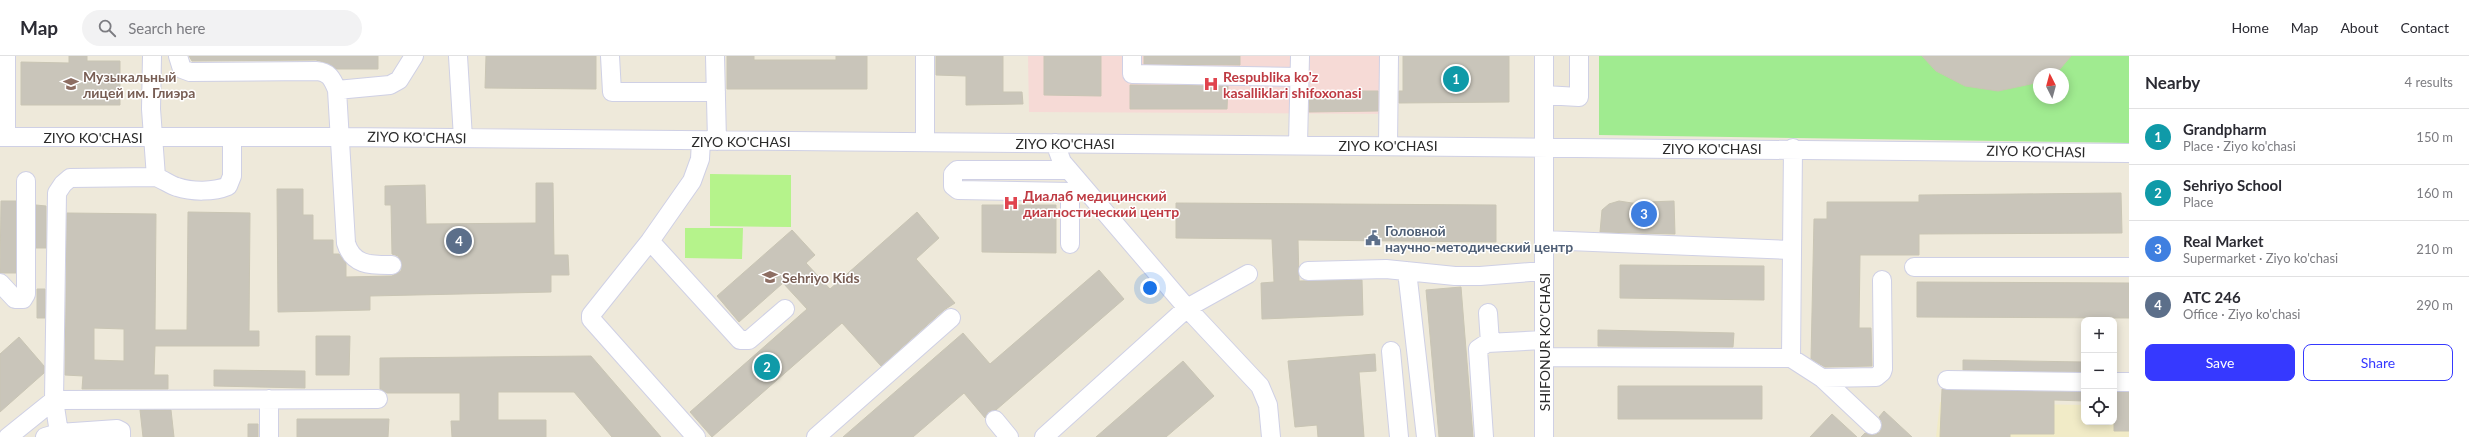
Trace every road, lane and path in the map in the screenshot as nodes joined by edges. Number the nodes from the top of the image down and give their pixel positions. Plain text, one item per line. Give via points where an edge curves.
1 (6, 56) edge
2 (152, 56) edge
3 (178, 56) edge
4 (414, 56) edge
5 (458, 56) edge
6 (610, 56) edge
7 (715, 56) edge
8 (925, 56) edge
9 (1132, 56) edge
10 (1300, 56) edge
11 (1389, 56) edge
12 (1544, 56) edge
13 (1579, 56) edge
14 (1298, 77) junction
15 (337, 90) junction
16 (716, 92) junction
17 (1544, 95) junction
18 (3, 137) edge
19 (232, 137) junction
20 (338, 137) junction
21 (154, 138) junction
22 (463, 138) junction
23 (709, 141) junction
24 (925, 142) junction
25 (1055, 143) junction
26 (1298, 145) junction
27 (1388, 146) junction
28 (1544, 147) junction
29 (1793, 148) junction
30 (2129, 153) edge
31 (1069, 170) junction
32 (156, 177) junction
33 (26, 181) dead end
34 (1076, 189) junction
35 (1544, 240) junction
36 (650, 241) junction
37 (1070, 244) dead end
38 (1790, 250) junction
39 (392, 265) dead end
40 (1914, 267) dead end
41 (2129, 267) edge
42 (1308, 271) dead end
43 (1407, 271) junction
44 (1543, 271) junction
45 (1248, 274) dead end
46 (1882, 280) dead end
47 (0, 283) edge
48 (1186, 308) junction
49 (785, 309) dead end
50 (1488, 313) dead end
51 (951, 318) dead end
52 (1490, 343) junction
53 (1544, 348) junction
54 (1392, 351) dead end
55 (1791, 358) junction
56 (1822, 378) junction
57 (1947, 380) dead end
58 (2081, 382) edge
59 (2117, 382) edge
60 (2129, 382) edge
61 (269, 399) junction
62 (378, 399) dead end
63 (54, 400) junction
64 (995, 420) dead end
65 (1872, 425) dead end
66 (52, 435) edge
67 (8, 437) edge
68 (121, 437) edge
69 (269, 437) edge
70 (696, 437) edge
71 (816, 437) edge
72 (1009, 437) edge
73 (1044, 437) edge
74 (1271, 437) edge
75 (1400, 437) edge
76 (1426, 437) edge
77 (1484, 437) edge
78 (1544, 437) edge

1 - 18 street
2 - 21 street
3 - 15 street via 182,69 190,72 324,72 332,78
4 - 15 street via 399,80 390,85
5 - 22 street
6 - 16 street via 612,92
7 - 16 street
8 - 24 street
9 - 14 street via 1132,74
10 - 14 street
11 - 27 street
12 - 17 street, SHIFONUR KO'CHASI
13 - 17 street via 1579,96
14 - 26 street
15 - 20 street
16 - 23 street
17 - 28 street, SHIFONUR KO'CHASI
18 - 21 street, ZIYO KO'CHASI
19 - 20 street, ZIYO KO'CHASI
19 - 21 street, ZIYO KO'CHASI
19 - 32 street via 232,176 228,186 212,190 186,189
20 - 22 street, ZIYO KO'CHASI
20 - 39 street via 346,243 349,253 365,264
21 - 32 street
22 - 23 street, ZIYO KO'CHASI
23 - 24 street, ZIYO KO'CHASI
23 - 36 street via 692,181
24 - 25 street, ZIYO KO'CHASI
25 - 26 street, ZIYO KO'CHASI
25 - 31 street via 1062,162
26 - 27 street, ZIYO KO'CHASI
27 - 28 street, ZIYO KO'CHASI
28 - 29 street, ZIYO KO'CHASI
28 - 35 street, SHIFONUR KO'CHASI
29 - 30 street, ZIYO KO'CHASI via 1911,145
29 - 38 street
31 - 34 street
31 - 34 street via 957,170 953,174 953,186 958,190
32 - 63 street via 70,178 57,193
33 - 47 street via 26,294 23,299 15,300
34 - 37 street
34 - 48 street
35 - 38 street
35 - 44 street, SHIFONUR KO'CHASI
36 - 49 street via 740,340 749,340
36 - 70 street via 591,319
38 - 55 street
40 - 41 street
42 - 43 street
43 - 44 street via 1480,276
43 - 76 street
44 - 53 street, SHIFONUR KO'CHASI
45 - 48 street
46 - 56 street via 1882,372 1876,376
48 - 73 street
48 - 74 street via 1260,386 1268,405
50 - 52 street
51 - 71 street
52 - 53 street
52 - 77 street via 1482,345 1477,353
53 - 55 street
53 - 78 street, SHIFONUR KO'CHASI
54 - 75 street
55 - 56 street
56 - 65 street
57 - 58 street
59 - 60 street
61 - 62 street
61 - 63 street
61 - 69 street
63 - 66 street
63 - 67 street
64 - 72 street
66 - 68 street via 117,429

